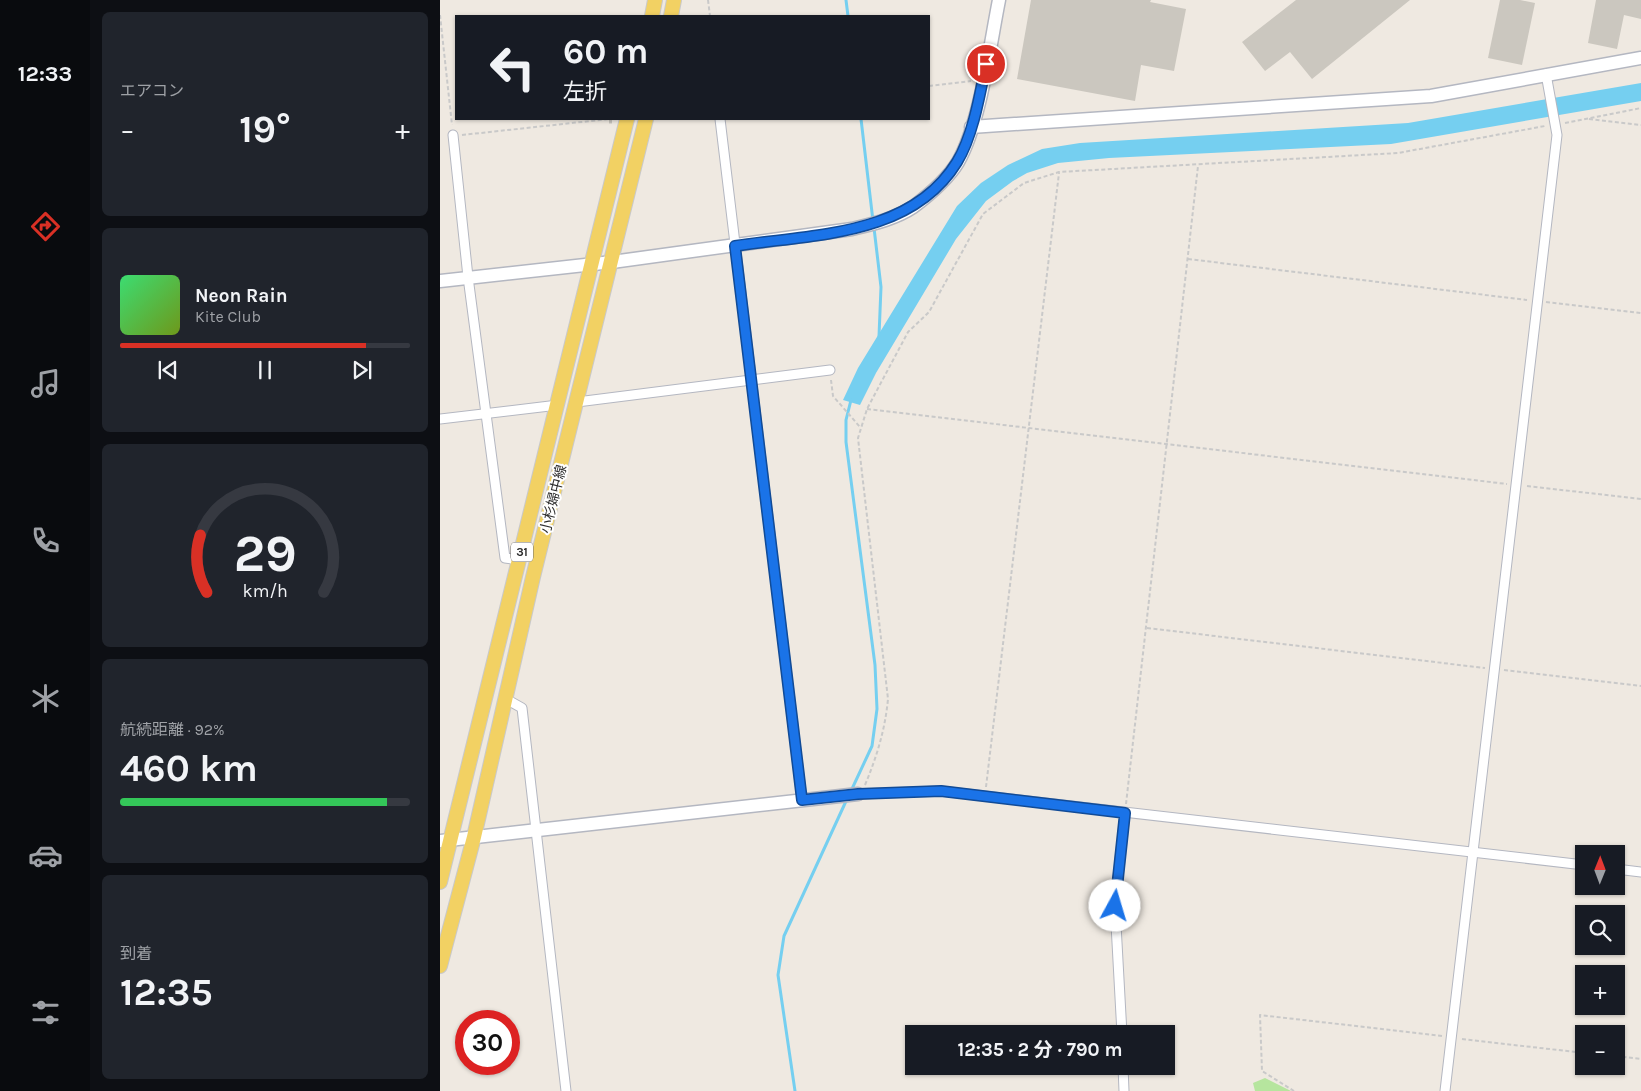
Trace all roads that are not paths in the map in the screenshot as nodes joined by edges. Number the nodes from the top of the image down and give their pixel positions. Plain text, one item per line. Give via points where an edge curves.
1 (655, 0) edge
2 (674, 0) edge
3 (999, 0) edge
4 (652, 15) edge
5 (670, 15) edge
6 (1641, 58) edge
7 (1546, 74) junction
8 (627, 120) edge
9 (646, 120) edge
10 (720, 120) edge
11 (971, 127) junction
12 (453, 136) road end
13 (735, 246) junction
14 (612, 262) junction
15 (593, 264) junction
16 (468, 278) junction
17 (440, 281) edge
18 (830, 370) road end
19 (752, 380) junction
20 (577, 402) junction
21 (558, 405) junction
22 (485, 414) junction
23 (440, 419) edge
24 (520, 560) junction
25 (506, 698) junction
26 (860, 794) joint
27 (802, 800) junction
28 (1125, 813) junction
29 (536, 831) junction
30 (474, 837) junction
31 (445, 841) edge
32 (1472, 852) junction
33 (1575, 865) edge
34 (1625, 870) edge
35 (1641, 872) edge
36 (440, 882) edge
37 (440, 966) edge
38 (1122, 1025) edge
39 (1123, 1075) edge
40 (566, 1091) edge
41 (1124, 1091) edge
42 (1445, 1091) edge

1 - 4 main road
2 - 5 main road
3 - 11 street
6 - 7 street
7 - 11 street via 1431,96
7 - 32 street via 1557,135
8 - 15 main road, 小杉婦中線 / 31
9 - 14 main road, 小杉婦中線 / 31
10 - 13 street
11 - 13 street via 958,161 940,184 911,208 883,221 852,229
12 - 16 street
13 - 14 street
13 - 19 street
14 - 15 street
14 - 20 main road, 小杉婦中線 / 31
15 - 16 street
15 - 21 main road, 小杉婦中線 / 31
16 - 17 street
16 - 22 street
18 - 19 street
19 - 20 street
19 - 27 street
20 - 25 main road, 小杉婦中線 / 31
21 - 22 street
21 - 24 main road, 小杉婦中線 / 31
22 - 23 street
22 - 24 street via 505,558
24 - 31 main road, 小杉婦中線 / 31
25 - 29 street via 522,708
25 - 30 main road, 小杉婦中線 / 31
26 - 27 street
26 - 28 street via 941,791
27 - 29 street
28 - 32 street
28 - 38 street via 1115,906
29 - 30 street
29 - 40 street
30 - 31 street
30 - 37 main road, 小杉婦中線 / 31
31 - 36 main road, 小杉婦中線 / 31
32 - 33 street
32 - 42 street
34 - 35 street
39 - 41 street

